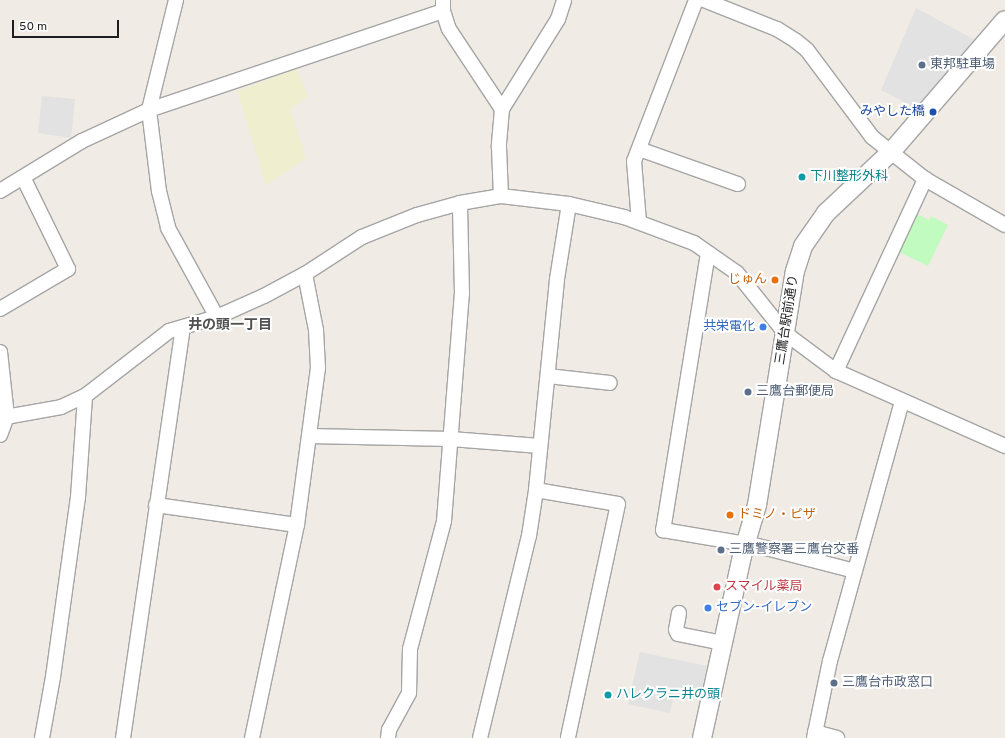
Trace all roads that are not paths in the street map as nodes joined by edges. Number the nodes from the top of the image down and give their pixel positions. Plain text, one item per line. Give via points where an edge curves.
1 (176, 0) edge
2 (564, 0) edge
3 (696, 0) edge
4 (704, 0) edge
5 (443, 6) edge
6 (1005, 20) edge
7 (502, 109) junction
8 (149, 110) junction
9 (639, 149) junction
10 (891, 152) junction
11 (23, 177) junction
12 (925, 179) junction
13 (738, 184) dead end
14 (0, 191) edge
15 (501, 196) junction
16 (460, 203) junction
17 (569, 204) junction
18 (640, 222) junction
19 (1005, 225) edge
20 (708, 253) junction
21 (305, 274) junction
22 (0, 310) edge
23 (217, 317) junction
24 (183, 328) junction
25 (785, 333) junction
26 (0, 352) edge
27 (836, 371) junction
28 (548, 376) junction
29 (610, 383) dead end
30 (85, 396) junction
31 (902, 402) junction
32 (3, 417) edge
33 (0, 434) edge
34 (309, 436) junction
35 (451, 439) junction
36 (540, 446) junction
37 (1005, 446) edge
38 (536, 490) junction
39 (156, 505) junction
40 (297, 525) junction
41 (745, 545) junction
42 (855, 571) junction
43 (679, 613) dead end
44 (724, 644) junction
45 (814, 735) edge
46 (42, 738) edge
47 (123, 738) edge
48 (252, 738) edge
49 (388, 738) edge
50 (480, 738) edge
51 (568, 738) edge
52 (702, 738) edge
53 (837, 738) edge

1 - 8 street
2 - 7 street via 558,19
3 - 9 street
4 - 10 street via 777,29 796,41 807,50 860,125
5 - 7 street via 449,29
5 - 8 street
6 - 10 street, 三鷹台駅前通り
7 - 15 street via 499,147
8 - 11 street via 82,141
8 - 23 street via 164,216
9 - 13 street
9 - 18 street via 634,161
10 - 12 street
10 - 25 street, 三鷹台駅前通り via 826,213 803,246 795,271
11 - 14 street
11 - 22 street via 68,269
12 - 19 street
12 - 27 street
15 - 16 street
15 - 17 street
16 - 21 street via 417,215 362,237
16 - 35 street via 462,294
17 - 18 street
17 - 28 street via 557,279
18 - 20 street via 694,244
20 - 25 street via 737,273
20 - 41 street via 663,530
21 - 23 street
21 - 34 street via 316,330 318,368
23 - 24 street
24 - 30 street via 170,331
24 - 39 street
25 - 27 street
25 - 41 street, 三鷹台駅前通り via 763,474
26 - 32 street
27 - 31 street
28 - 29 street
28 - 36 street
30 - 32 street via 60,407
30 - 46 street via 78,497
31 - 37 street
31 - 42 street
32 - 33 street
34 - 35 street
34 - 40 street
35 - 36 street
35 - 49 street via 444,521 410,649 409,693 389,730
36 - 38 street
38 - 50 street via 529,536
38 - 51 street via 618,504
39 - 40 street
39 - 47 street
40 - 48 street
41 - 42 street
41 - 44 street, 三鷹台駅前通り
42 - 45 street via 830,661
43 - 44 street via 676,630 678,634
44 - 52 street, 三鷹台駅前通り
45 - 53 street

